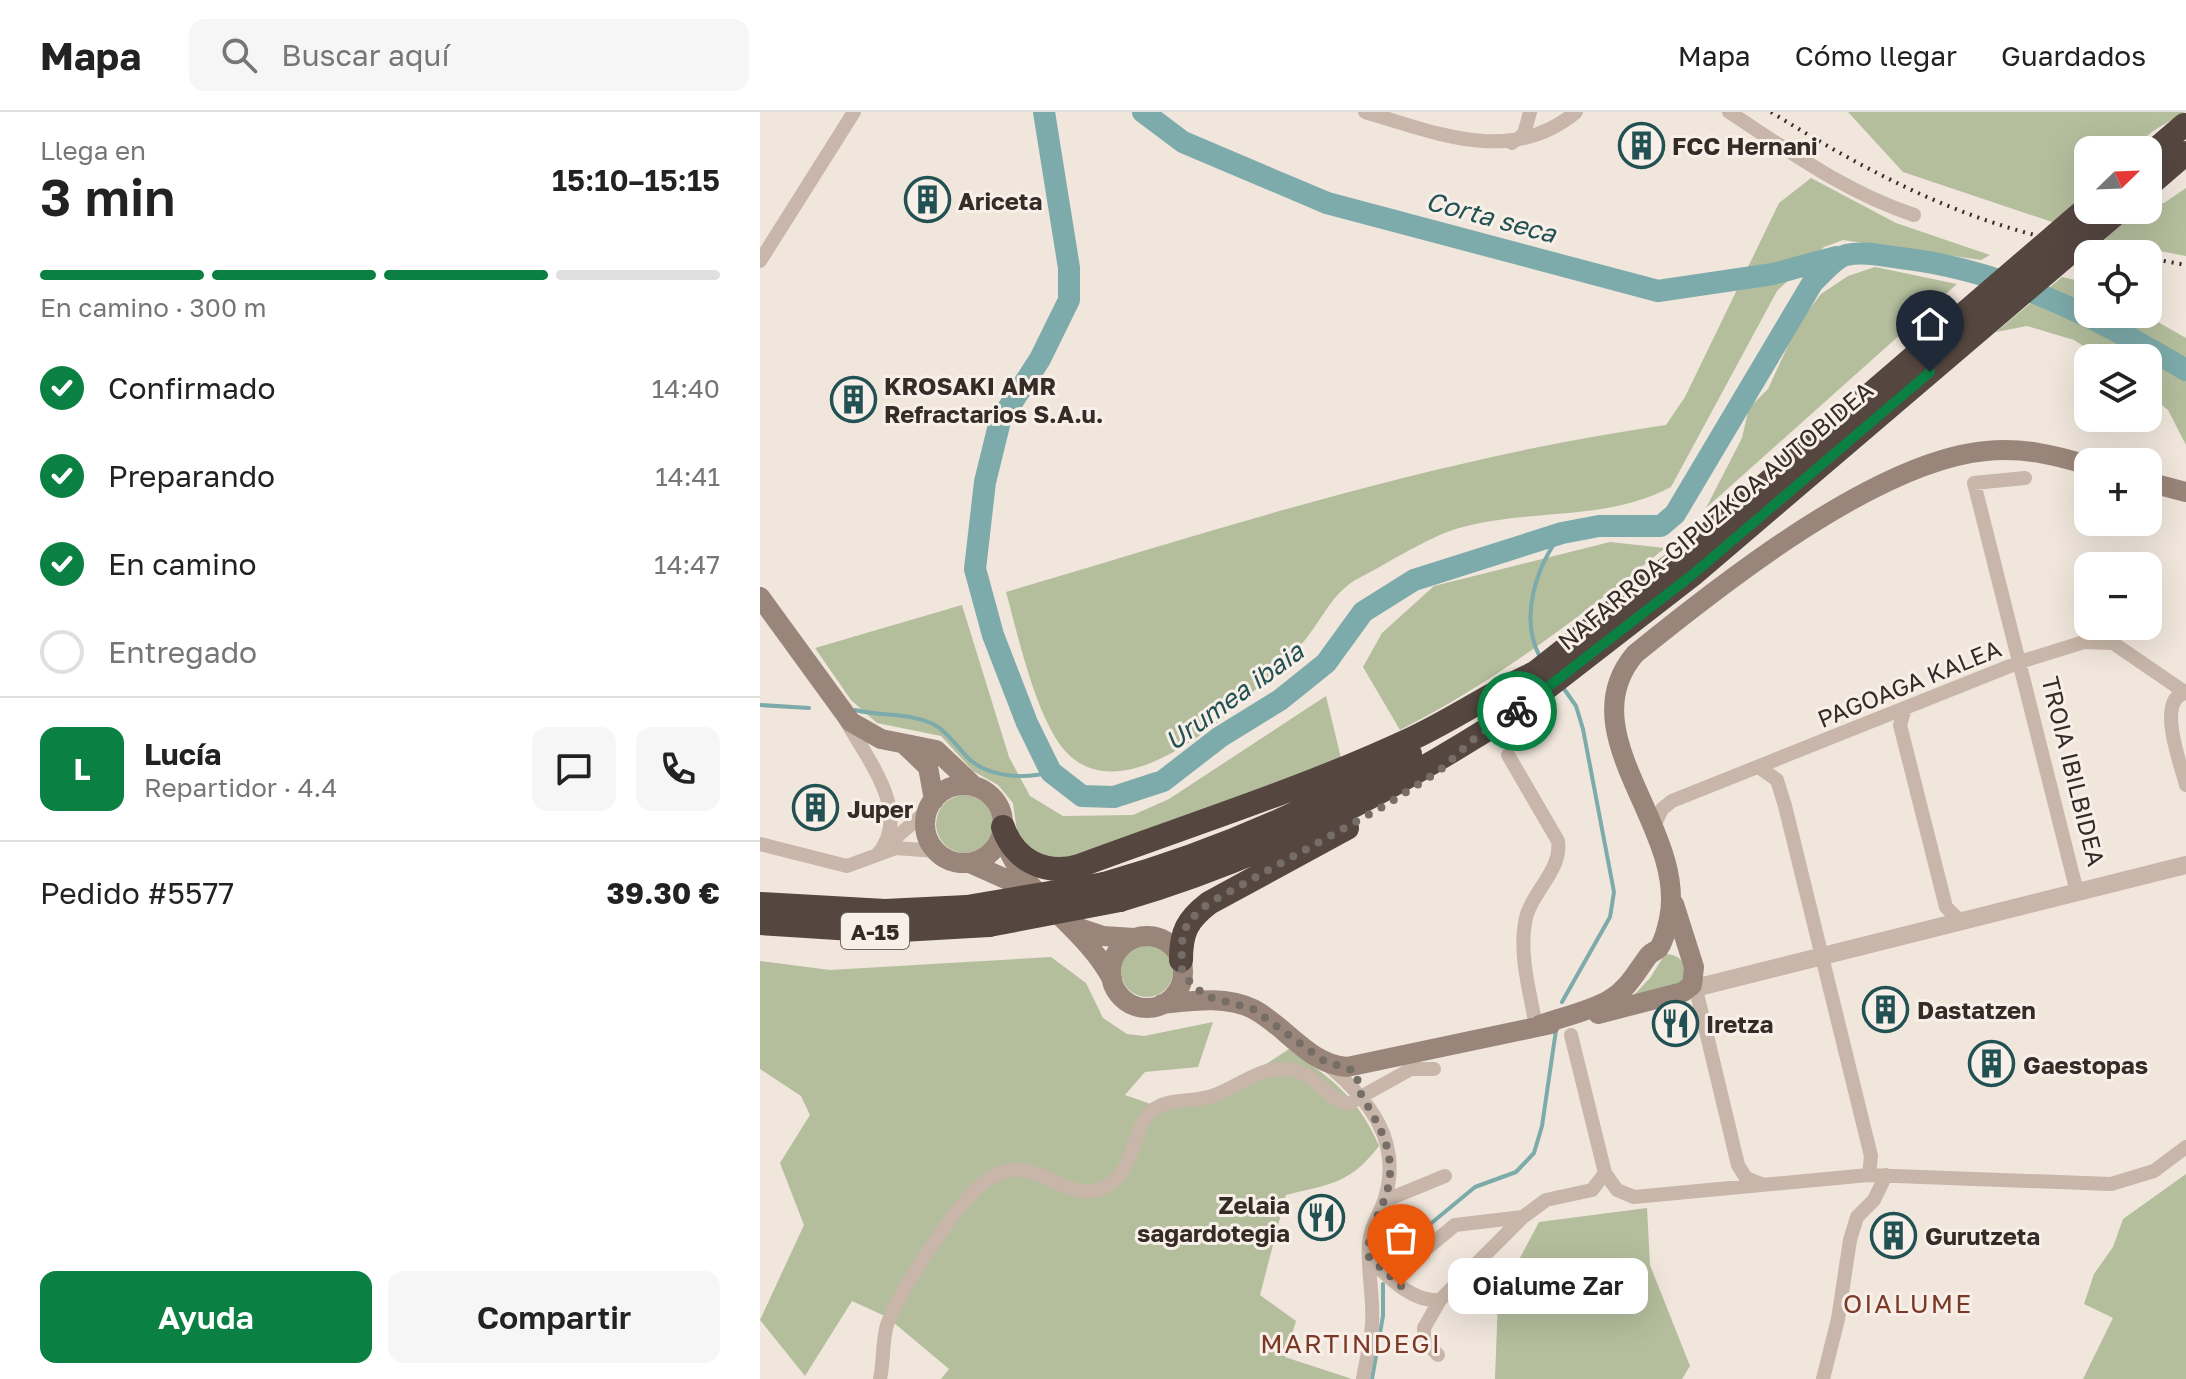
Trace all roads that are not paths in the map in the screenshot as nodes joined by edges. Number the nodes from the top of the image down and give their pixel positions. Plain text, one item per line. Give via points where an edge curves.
1 (854, 112) edge
2 (1365, 112) edge
3 (1530, 112) edge
4 (1576, 112) edge
5 (1729, 112) edge
6 (2184, 125) edge
7 (1512, 143) junction
8 (2162, 144) edge
9 (2186, 153) edge
10 (2162, 174) edge
11 (1914, 215) dead end
12 (2074, 219) edge
13 (2104, 224) edge
14 (760, 261) edge
15 (2074, 461) edge
16 (2025, 478) dead end
17 (2162, 486) edge
18 (2186, 492) edge
19 (760, 597) edge
20 (2020, 662) junction
21 (2186, 693) edge
22 (1508, 698) junction
23 (1905, 708) junction
24 (842, 714) junction
25 (1477, 736) junction
26 (904, 744) junction
27 (1508, 755) dead end
28 (1759, 767) junction
29 (2186, 785) edge
30 (975, 787) junction
31 (931, 805) junction
32 (1654, 826) junction
33 (1003, 830) junction
34 (760, 844) edge
35 (880, 851) junction
36 (936, 851) junction
37 (970, 863) junction
38 (2186, 865) edge
39 (1112, 892) junction
40 (1671, 892) junction
41 (2077, 892) junction
42 (1035, 893) junction
43 (760, 904) edge
44 (1960, 921) junction
45 (760, 923) edge
46 (1072, 926) junction
47 (1134, 938) junction
48 (1658, 949) junction
49 (1821, 956) junction
50 (1181, 967) junction
51 (1696, 978) junction
52 (1112, 979) junction
53 (1221, 1001) junction
54 (1162, 1004) junction
55 (1538, 1026) junction
56 (1571, 1035) dead end
57 (1324, 1061) junction
58 (1355, 1068) junction
59 (1434, 1069) dead end
60 (1362, 1095) junction
61 (2186, 1147) edge
62 (1605, 1173) junction
63 (1869, 1175) junction
64 (1886, 1175) junction
65 (1445, 1176) dead end
66 (1761, 1184) junction
67 (1384, 1201) junction
68 (1523, 1217) junction
69 (1426, 1249) dead end
70 (1369, 1257) junction
71 (1440, 1300) junction
72 (1438, 1355) dead end
73 (880, 1379) edge
74 (1363, 1379) edge
75 (1823, 1379) edge

1 - 14 street
2 - 7 street via 1437,133
3 - 7 street via 1524,134
4 - 7 street via 1538,136
5 - 11 street via 1832,179 1872,201
6 - 8 highway
9 - 10 highway
12 - 22 highway, NAFARROA-GIPUZKOA AUTOBIDEA, bridge via 1678,560
13 - 22 highway, NAFARROA-GIPUZKOA AUTOBIDEA / A-15, bridge via 1692,575
15 - 32 main road via 2039,451 1984,451 1899,476 1820,519 1733,577 1635,654 1613,692 1613,720
16 - 20 street, TROIA IBILBIDEA via 1974,483
17 - 18 main road
19 - 24 main road
20 - 21 street, PAGOAGA KALEA via 2102,641 2121,648
20 - 23 street, PAGOAGA KALEA
20 - 41 street, TROIA IBILBIDEA
21 - 29 street via 2175,698 2169,710
22 - 25 highway, NAFARROA-GIPUZKOA AUTOBIDEA / A-15
22 - 33 highway via 1361,761 1079,866 1050,869 1031,863
22 - 39 highway, NAFARROA-GIPUZKOA AUTOBIDEA / A-15 via 1319,802
23 - 28 street, PAGOAGA KALEA
23 - 44 street via 1900,725 1946,907
24 - 26 main road via 870,734
24 - 35 street via 889,802 892,829
25 - 39 highway, NAFARROA-GIPUZKOA AUTOBIDEA / A-15 via 1379,795 1277,845 1187,880
25 - 50 highway via 1439,771 1386,805 1209,903 1184,928
26 - 30 main road via 936,750
26 - 31 main road via 928,767
27 - 55 street via 1558,841 1560,855 1527,914 1523,935
28 - 32 street, PAGOAGA KALEA via 1672,801
28 - 49 street via 1773,774 1780,786
30 - 31 main road via 953,787
30 - 33 main road via 993,798 1003,816
31 - 35 street
31 - 36 main road via 926,830
32 - 40 main road
33 - 37 main road via 987,856
33 - 42 main road via 1015,865
34 - 35 street via 847,866
35 - 36 street
36 - 37 main road via 955,862
37 - 42 main road
38 - 41 street, TROIA IBILBIDEA
39 - 43 highway, NAFARROA-GIPUZKOA AUTOBIDEA / A-15, bridge via 885,911
39 - 45 highway, NAFARROA-GIPUZKOA AUTOBIDEA / A-15, bridge via 989,925 884,931
40 - 48 main road
40 - 51 main road
41 - 44 street, TROIA IBILBIDEA
42 - 46 main road
44 - 49 street, TROIA IBILBIDEA
46 - 47 main road
46 - 52 main road
47 - 50 main road via 1156,937 1175,950
47 - 52 main road via 1113,959
48 - 51 main road via 1673,946
48 - 55 main road via 1636,978 1610,999
49 - 51 street, TROIA IBILBIDEA
49 - 63 street via 1871,1156
50 - 53 main road via 1198,992
50 - 54 main road via 1176,992
51 - 55 main road via 1578,1020
51 - 66 street via 1740,1170
52 - 54 main road via 1131,1004
53 - 54 main road
53 - 57 main road via 1253,1009
55 - 58 main road
56 - 62 street
57 - 58 main road
57 - 60 street
58 - 60 street
59 - 60 street via 1411,1069
60 - 67 street via 1386,1138 1390,1176
60 - 73 street via 1348,1104 1336,1101 1304,1074 1276,1069 1258,1073 1205,1099 1164,1104 1142,1126 1125,1170 1098,1190 1082,1192 1018,1170 985,1181 954,1214 887,1326
61 - 64 street via 2154,1171 2111,1184
62 - 66 street via 1617,1190 1634,1197
62 - 68 street via 1592,1190 1556,1196
63 - 64 street
63 - 66 street
64 - 75 street via 1874,1200 1857,1217
65 - 67 street
67 - 70 street via 1370,1231
68 - 69 street via 1455,1225
68 - 71 street
70 - 71 street via 1401,1286 1428,1301
70 - 74 street via 1372,1325
71 - 72 street via 1424,1328 1424,1340

